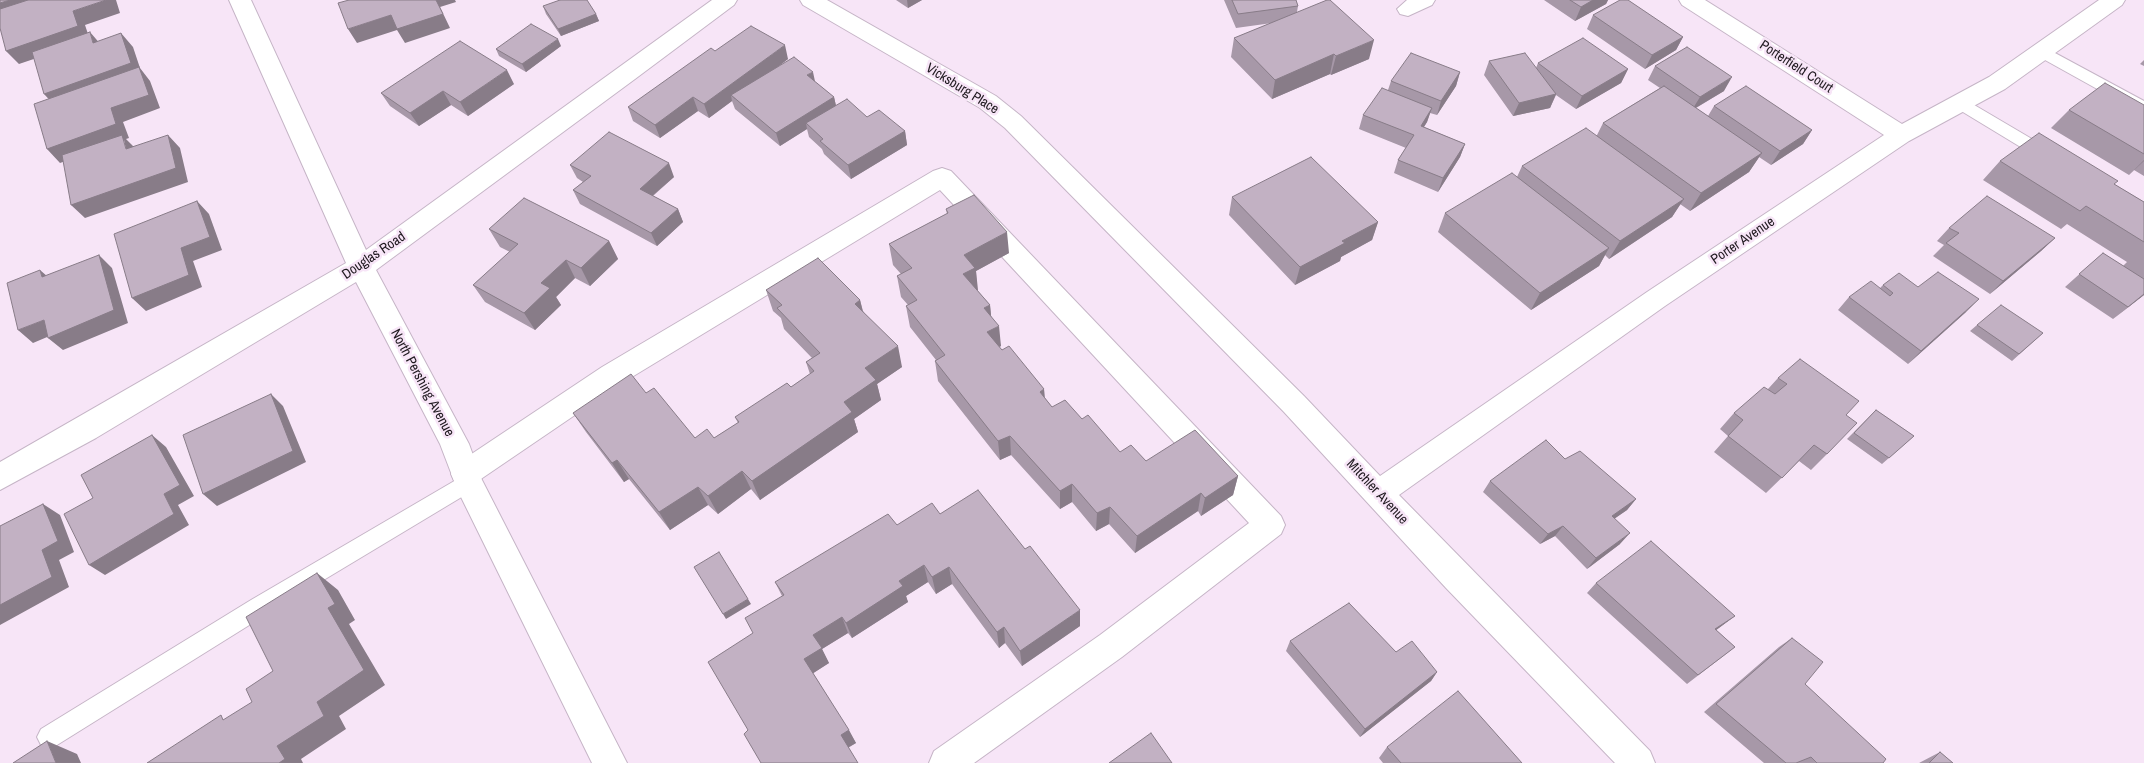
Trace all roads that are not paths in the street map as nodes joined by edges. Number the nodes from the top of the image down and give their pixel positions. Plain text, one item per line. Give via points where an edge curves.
1 (240, 0) edge
2 (726, 0) edge
3 (812, 0) edge
4 (1690, 0) edge
5 (2114, 0) edge
6 (2042, 51) junction
7 (1959, 102) junction
8 (2144, 109) edge
9 (1901, 135) junction
10 (2060, 163) edge
11 (1114, 224) joint
12 (361, 266) junction
13 (0, 477) edge
14 (467, 478) junction
15 (1379, 493) junction
16 (49, 737) dead end
17 (610, 763) edge
18 (946, 763) edge
19 (1638, 763) edge

1 - 12 street, North Pershing Avenue
2 - 12 street, Douglas Road
3 - 11 street, Vicksburg Place via 988,102 1013,122
4 - 9 street, Porterfield Court
5 - 6 street, Porter Avenue
6 - 7 street, Porter Avenue via 1997,83
6 - 8 lane
7 - 9 street, Porter Avenue
7 - 10 lane
9 - 15 street, Porter Avenue via 1656,299
11 - 15 street, Mitchler Avenue
12 - 13 street, Douglas Road
12 - 14 street, North Pershing Avenue via 450,434
14 - 16 lane
14 - 17 street, North Pershing Avenue
14 - 18 street via 612,374 942,177 1270,525 1111,646
15 - 19 street, Mitchler Avenue via 1457,578

